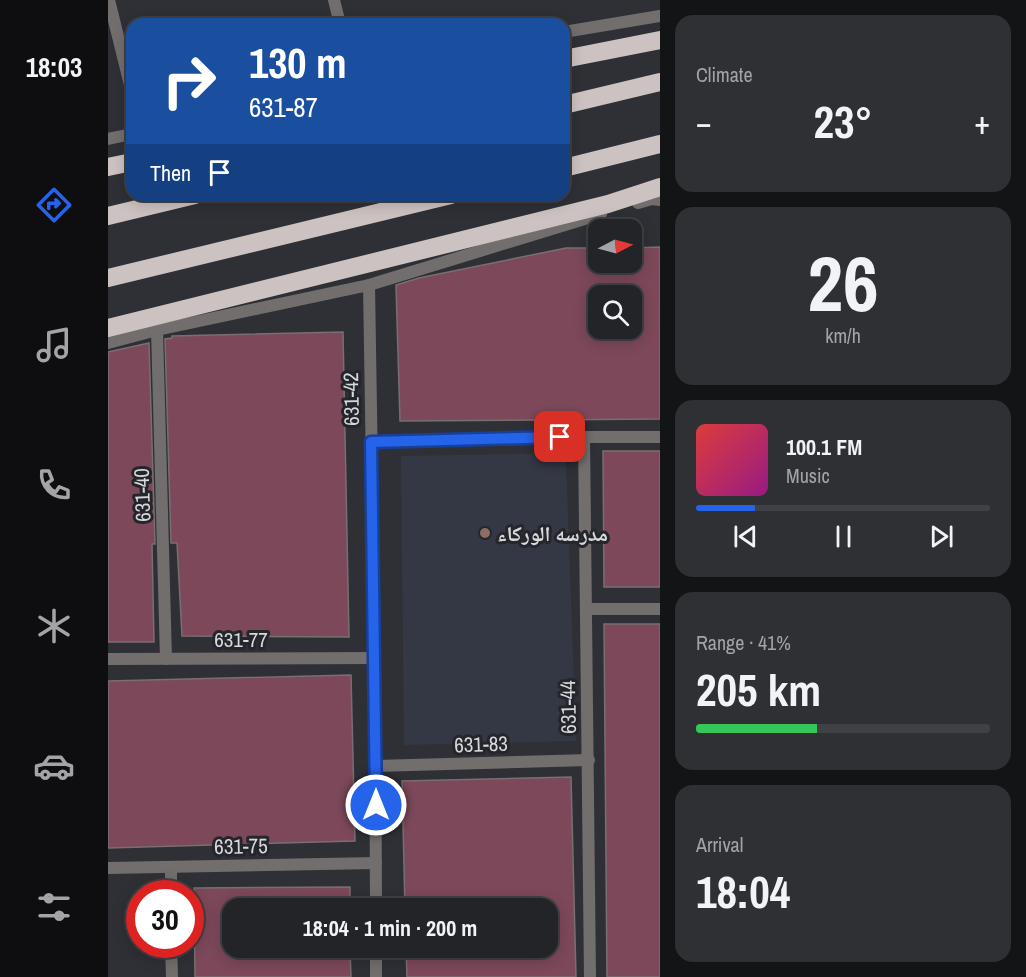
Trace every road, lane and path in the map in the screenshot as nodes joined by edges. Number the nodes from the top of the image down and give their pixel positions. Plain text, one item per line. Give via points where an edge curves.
1 (109, 0) edge
2 (334, 0) edge
3 (660, 16) edge
4 (338, 18) edge
5 (570, 31) edge
6 (660, 40) edge
7 (570, 57) edge
8 (126, 69) edge
9 (660, 82) edge
10 (570, 104) edge
11 (126, 135) edge
12 (108, 139) edge
13 (660, 144) edge
14 (126, 163) edge
15 (570, 166) edge
16 (108, 167) edge
17 (658, 196) edge
18 (170, 201) edge
19 (426, 201) edge
20 (108, 216) edge
21 (108, 278) edge
22 (369, 285) junction
23 (108, 328) edge
24 (157, 330) junction
25 (108, 343) edge
26 (584, 437) junction
27 (660, 437) edge
28 (371, 442) junction
29 (586, 609) junction
30 (660, 609) edge
31 (375, 658) junction
32 (166, 659) junction
33 (108, 660) edge
34 (589, 760) junction
35 (375, 766) junction
36 (376, 863) junction
37 (108, 868) edge
38 (171, 868) junction
39 (171, 880) edge
40 (376, 898) edge
41 (171, 958) edge
42 (376, 958) edge
43 (172, 977) edge
44 (376, 977) edge
45 (590, 977) edge

1 - 8 street
2 - 4 street
3 - 5 street
6 - 7 highway
9 - 10 highway
11 - 12 street
13 - 15 highway
14 - 16 highway
17 - 22 street
17 - 23 highway via 608,204
18 - 20 highway
19 - 21 highway
22 - 24 street
22 - 28 street, 631-42
24 - 25 street
24 - 32 street, 631-40
26 - 27 street
26 - 28 street
26 - 29 street, 631-44
28 - 31 street, 631-42
29 - 30 street
29 - 34 street, 631-44
31 - 32 street, 631-77
31 - 35 street, 631-42
32 - 33 street, 631-77
34 - 35 street, 631-83
34 - 45 street, 631-44
35 - 36 street, 631-42
36 - 38 street, 631-75
36 - 40 street, 631-42
37 - 38 street, 631-75
38 - 39 street
41 - 43 street
42 - 44 street

